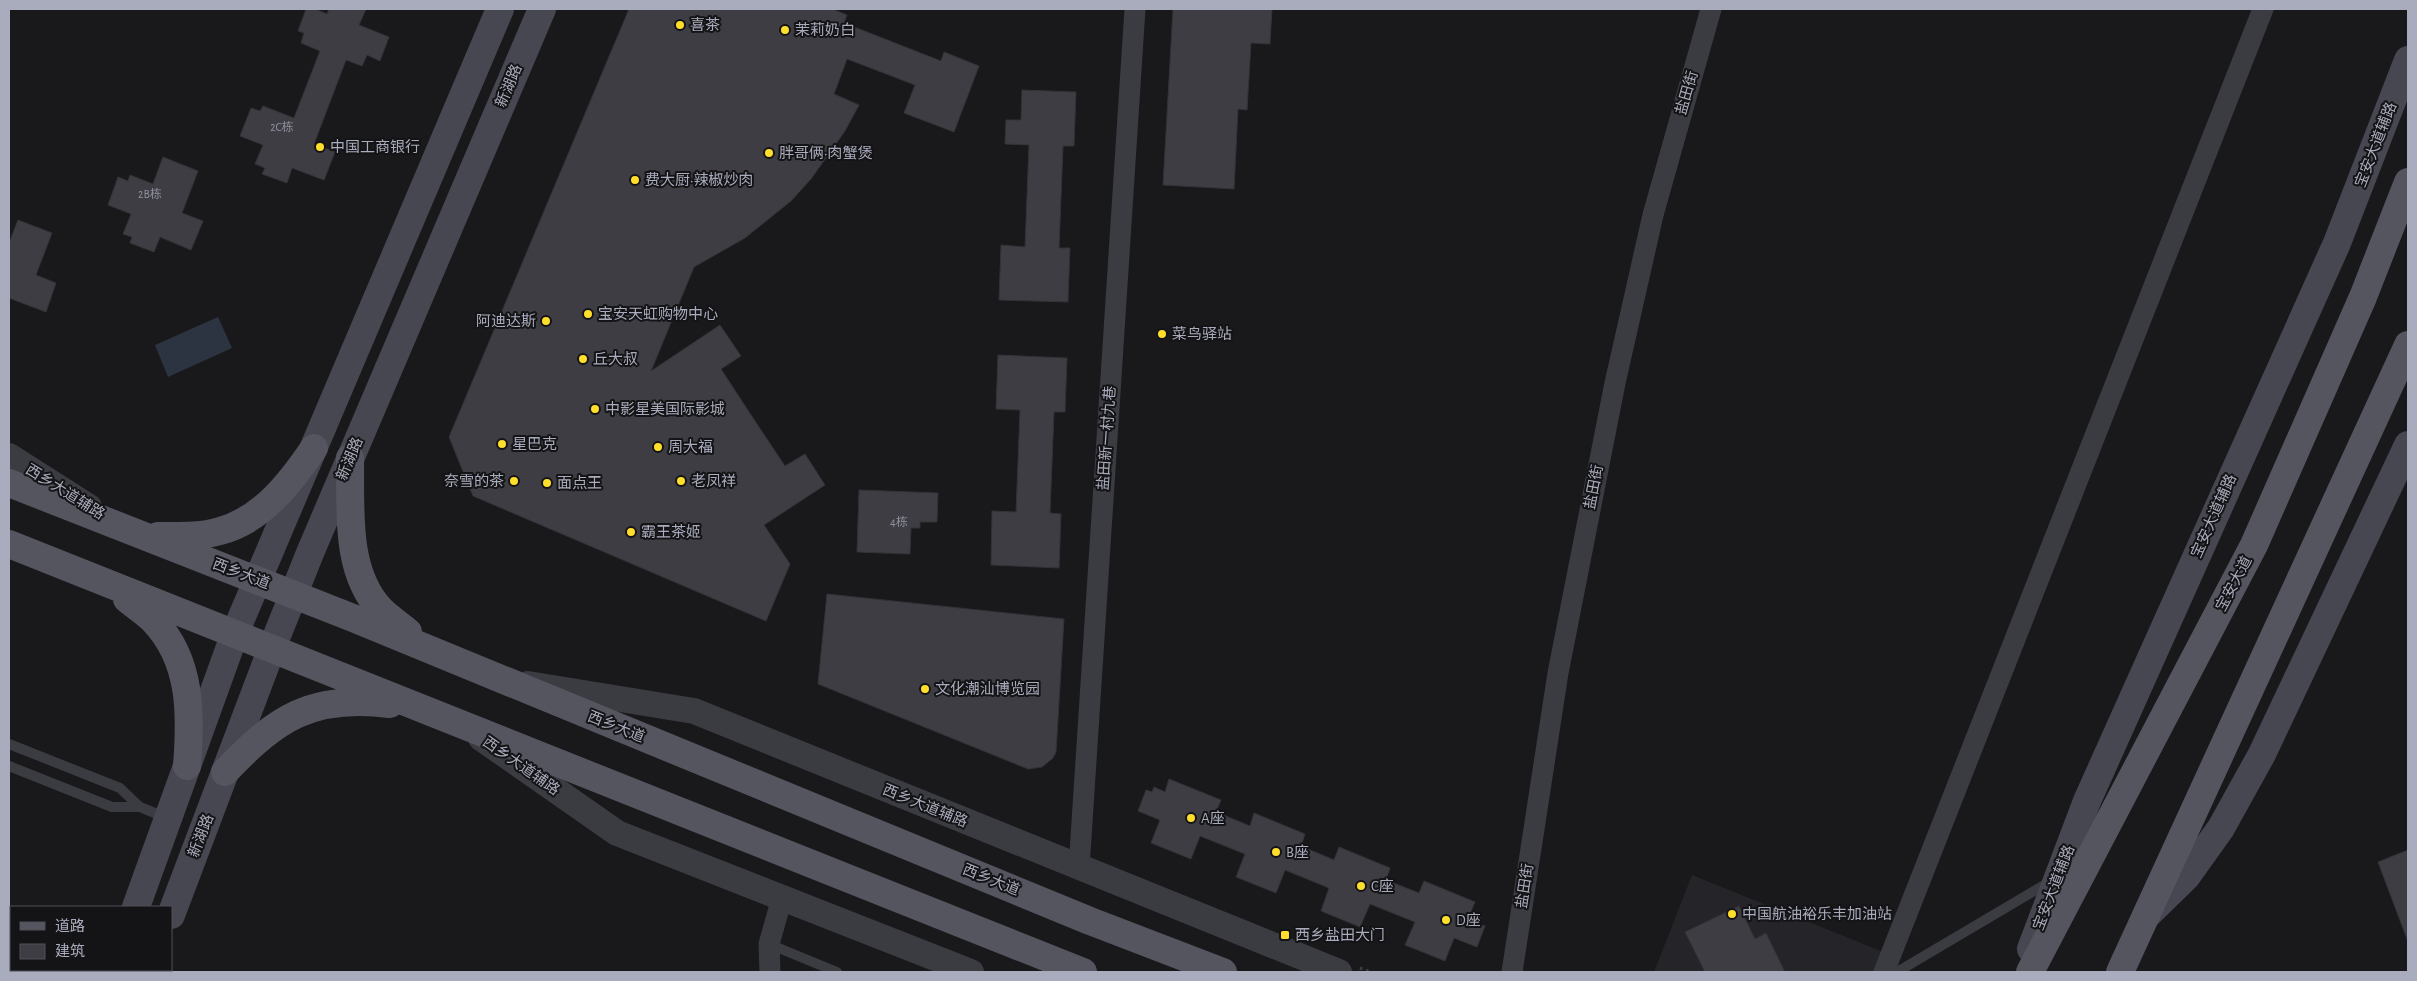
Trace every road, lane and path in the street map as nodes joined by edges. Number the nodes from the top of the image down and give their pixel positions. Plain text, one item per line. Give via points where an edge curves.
1 (500, 9) edge
2 (542, 9) edge
3 (1135, 9) edge
4 (1711, 9) edge
5 (2262, 9) edge
6 (2408, 60) edge
7 (2408, 182) edge
8 (2408, 345) edge
9 (2408, 445) edge
10 (314, 448) junction
11 (9, 456) edge
12 (350, 458) junction
13 (9, 483) edge
14 (122, 527) junction
15 (147, 537) junction
16 (11, 545) edge
17 (258, 580) junction
18 (104, 582) junction
19 (294, 594) junction
20 (235, 634) junction
21 (272, 648) junction
22 (433, 652) junction
23 (500, 679) junction
24 (422, 708) junction
25 (458, 722) junction
26 (9, 744) edge
27 (9, 766) edge
28 (186, 766) junction
29 (225, 772) junction
30 (140, 807) junction
31 (168, 819) junction
32 (1079, 868) junction
33 (2060, 875) junction
34 (782, 898) junction
35 (136, 906) edge
36 (172, 912) edge
37 (2146, 916) junction
38 (769, 944) junction
39 (770, 972) edge
40 (838, 972) edge
41 (971, 972) edge
42 (1083, 972) edge
43 (1223, 972) edge
44 (1339, 972) edge
45 (1512, 972) edge
46 (1884, 972) edge
47 (1897, 972) edge
48 (2021, 972) edge
49 (2030, 972) edge
50 (2120, 972) edge

1 - 10 main road
2 - 12 main road, 新湖路
3 - 32 street, 盐田新一村九巷
4 - 45 street, 盐田街 via 1653,215 1614,383 1558,673
5 - 46 street
6 - 33 main road, 宝安大道辅路 via 2337,243 2087,801
7 - 49 main road, 宝安大道 via 2364,297 2254,545
8 - 37 main road
9 - 37 main road via 2262,754 2216,835 2186,877
10 - 15 main road via 294,478 274,499 241,523 220,532
10 - 17 main road
11 - 14 street, 西乡大道辅路
12 - 19 main road, 新湖路
12 - 22 main road via 352,540 360,576 381,609
13 - 14 main road, 西乡大道
14 - 15 main road, 西乡大道
15 - 17 main road, 西乡大道
16 - 18 main road
17 - 19 main road, 西乡大道
17 - 20 main road
18 - 20 main road
18 - 28 main road via 154,620 179,661 190,703
19 - 21 main road, 新湖路
19 - 22 main road, 西乡大道
20 - 21 main road
20 - 28 main road
21 - 24 main road
21 - 29 main road, 新湖路
22 - 23 main road, 西乡大道
23 - 32 street, 西乡大道辅路 via 694,711
23 - 43 main road, 西乡大道
24 - 25 main road
24 - 29 main road via 360,700 313,708 268,730
25 - 34 street, 西乡大道辅路 via 617,833
25 - 42 main road
26 - 30 lane via 120,788
27 - 30 lane via 112,807
28 - 31 main road
29 - 36 main road, 新湖路
30 - 31 lane
31 - 35 main road
32 - 44 street, 西乡大道辅路
33 - 47 lane
33 - 48 main road, 宝安大道辅路
34 - 38 street
34 - 41 street, 西乡大道辅路
37 - 50 main road
38 - 39 street
38 - 40 lane

